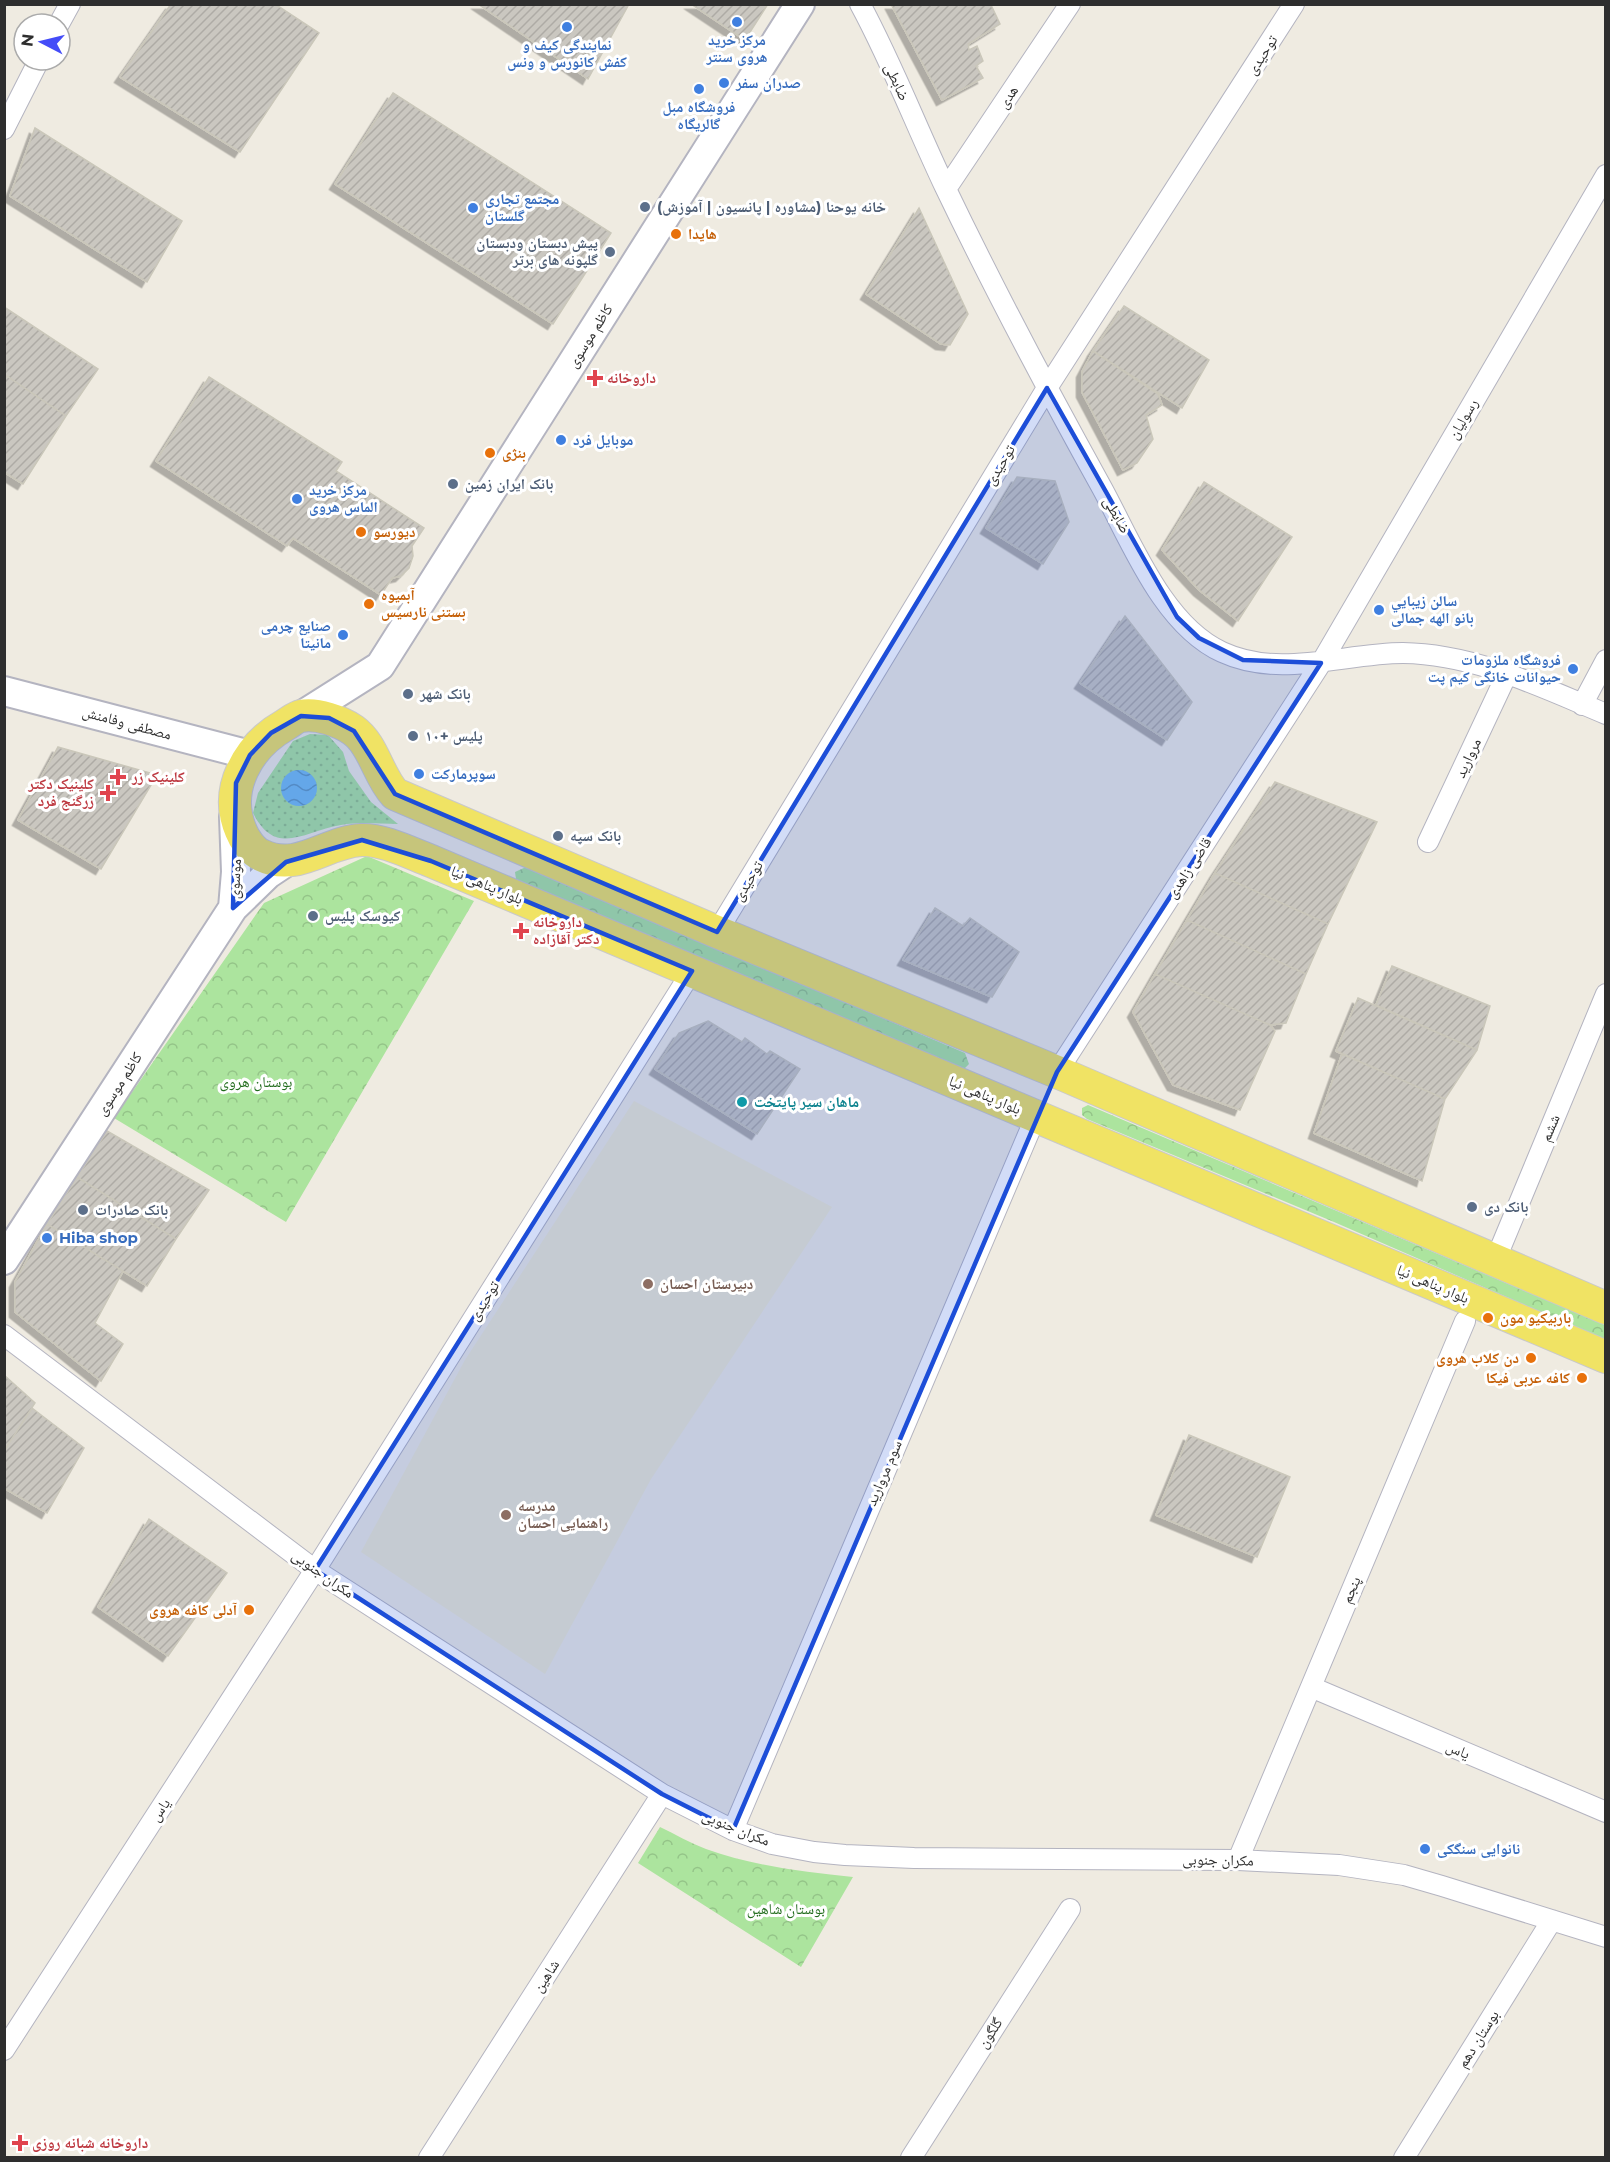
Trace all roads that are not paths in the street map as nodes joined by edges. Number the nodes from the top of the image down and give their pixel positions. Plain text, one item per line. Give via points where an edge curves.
1 (800, 4) edge
2 (860, 4) edge
3 (1070, 4) edge
4 (1294, 4) edge
5 (33, 72) edge
6 (4, 129) edge
7 (1605, 175) edge
8 (946, 189) junction
9 (1047, 388) junction
10 (1605, 660) edge
11 (1321, 663) junction
12 (1507, 674) junction
13 (4, 691) edge
14 (1582, 705) junction
15 (1605, 714) edge
16 (301, 716) junction
17 (250, 755) junction
18 (234, 815) junction
19 (1428, 842) dead end
20 (286, 862) junction
21 (233, 908) junction
22 (717, 932) junction
23 (692, 971) junction
24 (1605, 994) edge
25 (1057, 1072) junction
26 (1036, 1116) junction
27 (4, 1260) edge
28 (1495, 1261) junction
29 (1605, 1308) edge
30 (1465, 1321) dead end
31 (4, 1335) edge
32 (1605, 1357) edge
33 (315, 1570) junction
34 (1311, 1687) junction
35 (662, 1794) junction
36 (1605, 1812) edge
37 (733, 1830) junction
38 (1238, 1860) junction
39 (1070, 1910) dead end
40 (1552, 1920) junction
41 (1605, 1936) edge
42 (4, 2050) edge
43 (429, 2157) edge
44 (911, 2157) edge
45 (1404, 2157) edge

1 - 16 main road, کاظم موسوی via 380,666
2 - 8 street, ضابطی
3 - 8 street, هدی
4 - 9 street, توحیدی
5 - 6 street
7 - 11 street, رسولیان
8 - 9 street, ضابطی
9 - 11 street, ضابطی via 1163,599 1177,617 1199,638 1243,660
9 - 22 street, توحیدی
10 - 14 street
11 - 12 street, ضابطی via 1402,653 1472,662
11 - 25 street, قاضی زاهدی
12 - 14 street, ضابطی
12 - 19 street, مروارید
13 - 17 main road, مصطفی وفامنش
14 - 15 street, ضابطی
16 - 17 main road via 271,733
16 - 22 main road via 329,718 354,731 395,794
17 - 18 main road via 236,783
18 - 20 main road via 244,838 259,854
18 - 21 main road, موسوی
20 - 21 main road, موسوی via 268,873
20 - 23 main road, بلوار پناهی نیا via 362,840 431,861
21 - 27 main road, کاظم موسوی
22 - 25 main road
23 - 26 main road, بلوار پناهی نیا
23 - 33 street, توحیدی
24 - 28 street, ششم
25 - 26 main road
25 - 28 main road
26 - 32 main road, بلوار پناهی نیا
26 - 37 street, سوم مروارید
28 - 29 main road
30 - 34 street, پنجم
31 - 33 street, مکران جنوبی
33 - 35 street, مکران جنوبی
33 - 42 street, یاس
34 - 36 street, یاس
34 - 38 street, پنجم
35 - 37 street, مکران جنوبی
35 - 43 street, شاهین
37 - 38 street, مکران جنوبی via 772,1844 845,1855
38 - 40 street, مکران جنوبی via 1340,1865 1404,1875
39 - 44 street, گلگون
40 - 41 street, مکران جنوبی
40 - 45 street, بوستان دهم

